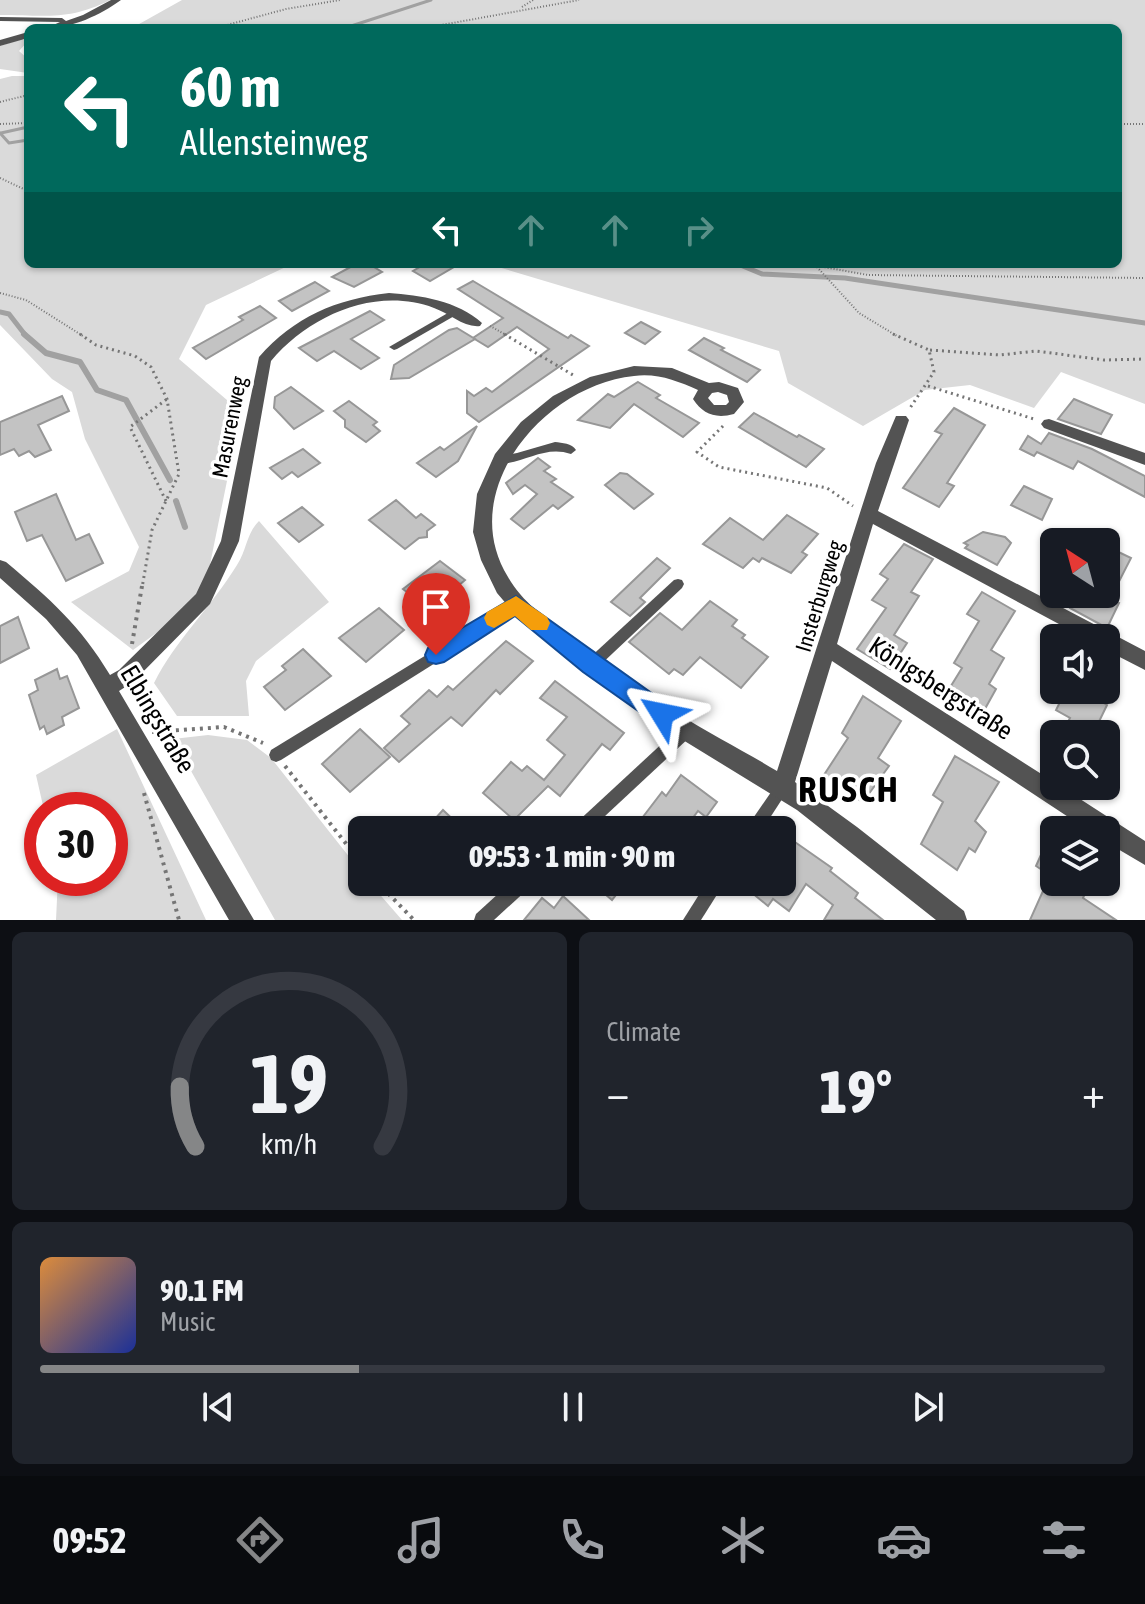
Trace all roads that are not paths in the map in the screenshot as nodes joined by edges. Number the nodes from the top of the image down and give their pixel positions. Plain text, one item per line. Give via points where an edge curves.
1 (117, 0) edge
2 (0, 19) edge
3 (71, 22) junction
4 (64, 24) edge
5 (24, 36) edge
6 (0, 43) edge
7 (453, 313) junction
8 (475, 323) road end
9 (394, 347) dead end
10 (719, 412) road end
11 (901, 420) road end
12 (1049, 424) road end
13 (571, 450) dead end
14 (1145, 459) edge
15 (501, 460) junction
16 (869, 514) junction
17 (0, 567) edge
18 (678, 584) dead end
19 (516, 605) junction
20 (1076, 624) edge
21 (828, 648) junction
22 (1120, 648) edge
23 (1145, 661) edge
24 (591, 665) junction
25 (106, 688) junction
26 (686, 731) junction
27 (276, 755) road end
28 (783, 787) junction
29 (594, 816) edge
30 (763, 816) edge
31 (1145, 854) edge
32 (508, 896) edge
33 (707, 896) edge
34 (242, 920) edge
35 (482, 920) edge
36 (691, 920) edge
37 (955, 920) edge

1 - 3 street
2 - 3 street
3 - 4 street
5 - 6 street
7 - 8 street, Masurenweg
7 - 9 lane
7 - 25 street, Masurenweg via 414,300 364,301 329,310 279,340 264,360 230,541 203,599 126,676
10 - 15 street via 703,404 707,388 689,375 660,369 611,374 558,399 532,420
11 - 16 street, Insterburgweg
12 - 14 street
13 - 15 lane via 562,444
15 - 19 street via 486,490 482,532 494,570
16 - 20 street
16 - 21 street, Insterburgweg
17 - 25 street, Elbingstraße via 53,613 84,649
18 - 24 lane
19 - 24 street
19 - 27 lane
21 - 28 street, Insterburgweg
21 - 31 street, Königsbergstraße
22 - 23 street
24 - 26 street
25 - 34 street, Elbingstraße
26 - 28 street
26 - 29 lane
28 - 30 lane
28 - 37 street
32 - 35 lane
33 - 36 lane

